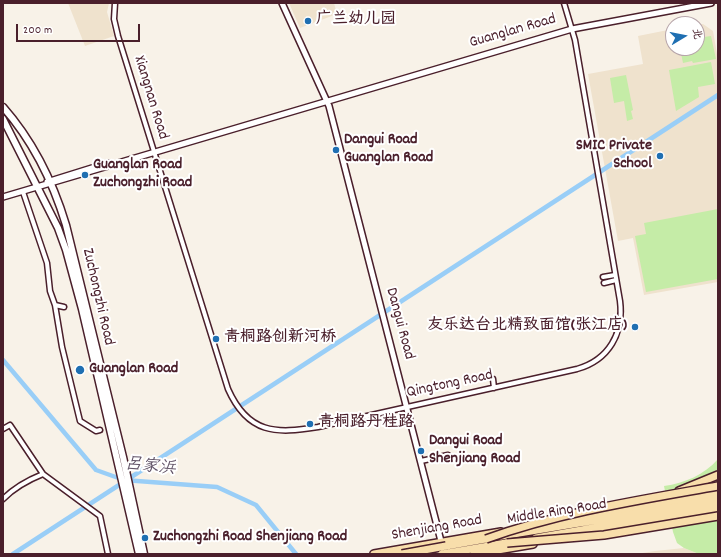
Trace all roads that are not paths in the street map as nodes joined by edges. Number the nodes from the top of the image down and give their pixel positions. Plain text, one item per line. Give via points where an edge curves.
1 (115, 3) edge
2 (282, 3) edge
3 (564, 3) edge
4 (711, 3) edge
5 (572, 28) junction
6 (326, 101) junction
7 (3, 107) edge
8 (3, 119) edge
9 (154, 152) junction
10 (51, 182) junction
11 (37, 186) junction
12 (23, 192) junction
13 (3, 196) edge
14 (615, 275) junction
15 (603, 277) dead end
16 (616, 280) junction
17 (604, 283) dead end
18 (55, 304) junction
19 (64, 307) dead end
20 (492, 379) dead end
21 (494, 388) junction
22 (405, 407) junction
23 (3, 430) edge
24 (100, 430) dead end
25 (448, 455) dead end
26 (120, 457) junction
27 (421, 461) junction
28 (43, 474) junction
29 (718, 475) edge
30 (718, 486) edge
31 (666, 495) junction
32 (716, 495) edge
33 (3, 499) edge
34 (718, 500) edge
35 (130, 505) junction
36 (718, 506) edge
37 (718, 511) edge
38 (718, 516) edge
39 (718, 519) edge
40 (696, 520) junction
41 (486, 539) junction
42 (442, 543) junction
43 (507, 543) junction
44 (108, 554) edge
45 (139, 554) edge
46 (144, 554) edge
47 (374, 554) edge
48 (402, 554) edge
49 (443, 554) edge
50 (474, 554) edge

1 - 9 street, Xiangnan Road via 116,27
2 - 6 street, Dangui Road
3 - 5 street
4 - 5 street, Guanglan Road
5 - 6 street, Guanglan Road
5 - 14 street, Qingtong Road
6 - 9 street, Guanglan Road via 278,113
6 - 22 street, Dangui Road
7 - 10 main road, Zuchongzhi Road via 24,136
8 - 11 main road, Zuchongzhi Road
9 - 10 street, Guanglan Road
9 - 22 street, Qingtong Road via 233,400 242,413 264,428 290,432
10 - 11 street, Guanglan Road
10 - 26 main road, Zuchongzhi Road via 80,277
11 - 12 street, Guanglan Road
11 - 13 street, Guanglan Road
11 - 26 main road, Zuchongzhi Road via 66,250
12 - 13 street, Guanglan Road
12 - 18 street via 47,263 50,291
14 - 15 street
14 - 16 street, Qingtong Road
16 - 17 street
16 - 21 street, Qingtong Road via 621,313 620,326 615,340 601,357 584,367
18 - 19 street
18 - 24 street via 62,347 80,421 96,431
20 - 21 street
21 - 22 street, Qingtong Road
22 - 27 street, Dangui Road
22 - 42 street, Dangui Road
23 - 28 street via 10,425
25 - 27 street
26 - 35 main road, Zuchongzhi Road
27 - 42 street, Dangui Road
28 - 33 street via 27,480
28 - 44 street via 100,516
29 - 31 main road, bridge
30 - 31 main road, bridge
31 - 41 main road, bridge via 546,520
32 - 42 main road, Shenjiang Road
34 - 41 main road, Middle Ring Road, bridge
35 - 45 main road, Zuchongzhi Road
35 - 46 main road, Zuchongzhi Road
36 - 43 main road, Middle Ring Road, bridge
37 - 50 main road, Shenjiang Road
38 - 40 main road, bridge
39 - 40 main road, bridge
40 - 43 main road, bridge via 604,535
41 - 42 main road, Middle Ring Road
42 - 47 main road, Shenjiang Road
42 - 48 main road, Middle Ring Road, bridge
42 - 49 street, Dangui Road
43 - 49 main road, Middle Ring Road, bridge

